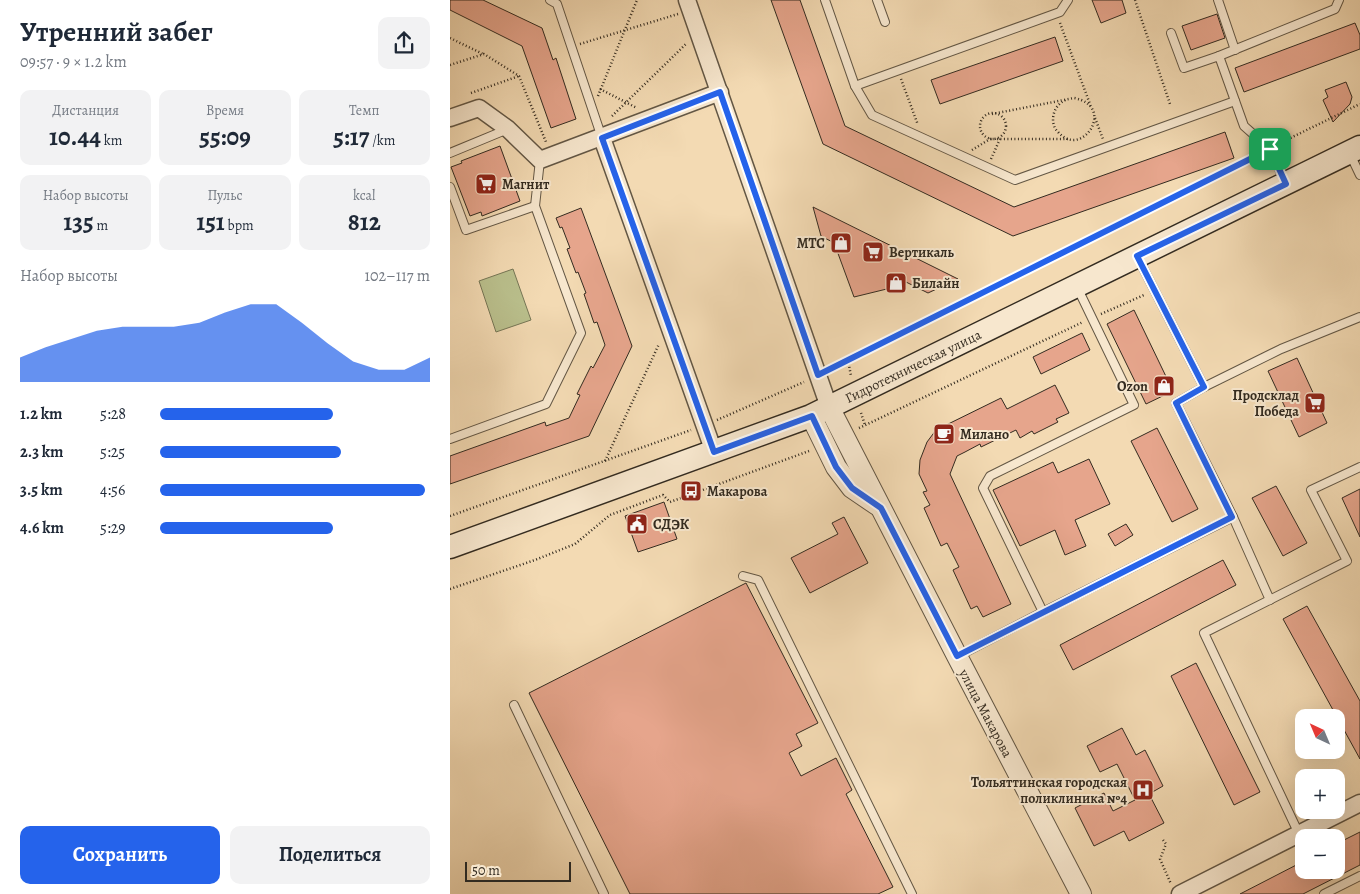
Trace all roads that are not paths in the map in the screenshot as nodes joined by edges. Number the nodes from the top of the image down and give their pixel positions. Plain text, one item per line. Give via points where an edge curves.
1 (550, 0) edge
2 (825, 0) edge
3 (877, 0) edge
4 (1068, 0) edge
5 (1218, 0) edge
6 (1339, 0) edge
7 (689, 5) edge
8 (885, 22) dead end
9 (1171, 33) dead end
10 (1235, 50) junction
11 (1219, 56) junction
12 (855, 86) junction
13 (720, 92) junction
14 (1235, 101) junction
15 (450, 118) edge
16 (508, 129) junction
17 (602, 138) junction
18 (1355, 149) edge
19 (450, 153) edge
20 (546, 158) junction
21 (1360, 176) edge
22 (1286, 184) junction
23 (450, 187) edge
24 (535, 206) junction
25 (1137, 256) junction
26 (1076, 286) junction
27 (1360, 317) edge
28 (1204, 387) junction
29 (820, 412) junction
30 (450, 439) edge
31 (714, 452) junction
32 (1360, 467) edge
33 (881, 508) junction
34 (1232, 517) junction
35 (450, 547) edge
36 (743, 576) dead end
37 (1270, 600) junction
38 (1043, 612) junction
39 (957, 656) junction
40 (514, 705) dead end
41 (1360, 803) edge
42 (1297, 829) edge
43 (1309, 829) edge
44 (1295, 836) edge
45 (1360, 876) edge
46 (1177, 890) edge
47 (604, 894) edge
48 (912, 894) edge
49 (1081, 894) edge
50 (1324, 894) edge

1 - 17 lane via 558,4
2 - 12 lane
3 - 8 lane
4 - 12 lane via 1060,12
5 - 10 lane
6 - 10 lane via 1335,9
7 - 13 street
9 - 11 lane via 1184,68
10 - 11 lane
11 - 14 lane
12 - 14 lane via 872,115 1014,180
13 - 17 street
13 - 29 street via 819,377
14 - 22 lane via 1244,126 1270,149
15 - 16 street via 479,108
16 - 19 lane
16 - 20 street
17 - 20 street
17 - 31 street
18 - 21 lane
18 - 22 main road, Гидротехническая улица
20 - 24 lane
22 - 25 main road, Гидротехническая улица
23 - 24 lane via 466,230
24 - 30 lane via 581,333 546,404
25 - 26 main road, Гидротехническая улица
25 - 28 lane
26 - 29 main road, Гидротехническая улица
26 - 38 lane via 1134,405 990,476 983,488
27 - 28 lane via 1281,349
28 - 34 lane via 1176,403
29 - 31 main road, Гидротехническая улица
29 - 33 street, улица Макарова via 844,436
29 - 33 street via 824,446 836,467 852,488
31 - 35 main road, Гидротехническая улица
32 - 37 lane via 1311,490 1347,561
33 - 39 street, улица Макарова
34 - 37 lane
34 - 38 lane
36 - 48 lane via 758,580
37 - 42 lane via 1204,633
38 - 39 lane
39 - 49 street, улица Макарова
40 - 47 lane
41 - 43 street
44 - 46 street
45 - 50 lane

